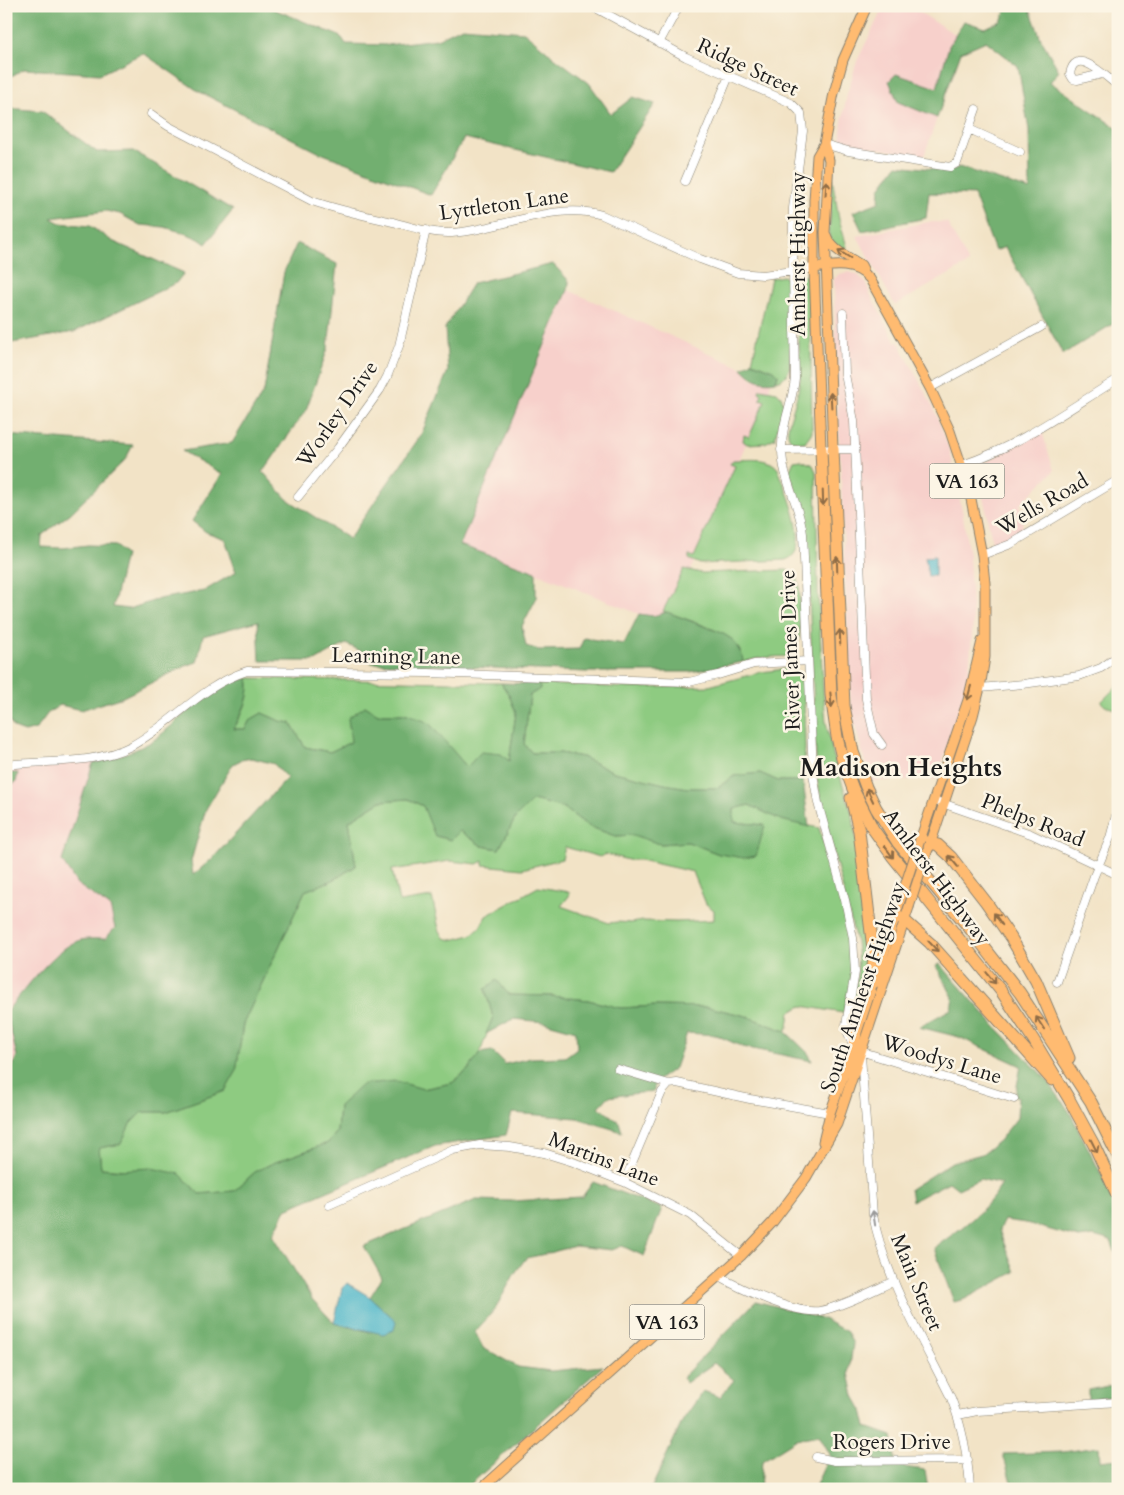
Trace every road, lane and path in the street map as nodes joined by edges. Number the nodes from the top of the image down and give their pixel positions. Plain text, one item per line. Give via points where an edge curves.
1 (592, 6) edge
2 (679, 6) edge
3 (867, 6) edge
4 (659, 43) junction
5 (1102, 74) dead end
6 (728, 76) junction
7 (1118, 86) edge
8 (976, 109) dead end
9 (151, 114) dead end
10 (969, 129) junction
11 (824, 144) junction
12 (1020, 152) dead end
13 (685, 181) dead end
14 (426, 230) junction
15 (825, 232) junction
16 (826, 266) junction
17 (814, 268) junction
18 (793, 271) junction
19 (866, 274) junction
20 (843, 313) dead end
21 (1041, 327) dead end
22 (1118, 379) edge
23 (930, 388) junction
24 (821, 449) junction
25 (833, 449) junction
26 (854, 449) junction
27 (782, 450) junction
28 (962, 465) junction
29 (1118, 480) edge
30 (298, 497) dead end
31 (982, 555) junction
32 (986, 629) junction
33 (1118, 656) edge
34 (808, 661) junction
35 (980, 688) junction
36 (882, 745) dead end
37 (843, 762) junction
38 (6, 765) edge
39 (934, 800) junction
40 (944, 803) junction
41 (1118, 808) edge
42 (926, 844) junction
43 (1098, 866) junction
44 (1118, 875) edge
45 (900, 918) junction
46 (1056, 982) dead end
47 (857, 1049) junction
48 (618, 1069) dead end
49 (669, 1084) junction
50 (1014, 1099) dead end
51 (1091, 1102) junction
52 (830, 1113) junction
53 (1082, 1123) junction
54 (821, 1152) junction
55 (1118, 1156) edge
56 (624, 1182) junction
57 (1118, 1197) edge
58 (329, 1205) dead end
59 (741, 1256) junction
60 (718, 1276) junction
61 (894, 1281) junction
62 (1118, 1402) edge
63 (958, 1415) junction
64 (816, 1457) dead end
65 (968, 1460) junction
66 (481, 1489) edge
67 (970, 1489) edge

1 - 4 street, Ridge Street
2 - 4 street
3 - 11 main road via 843,60
4 - 6 street, Ridge Street
5 - 7 street
6 - 13 street
6 - 18 street, Ridge Street via 791,103 801,113 803,131 794,208
8 - 10 street
9 - 14 street, Lyttleton Lane via 312,201
10 - 11 street via 957,163 950,167 848,151
10 - 12 street
15 -> 11 main road, Amherst Highway via 829,160
11 - 17 main road, Amherst Highway via 817,156
14 - 18 street, Lyttleton Lane via 454,233 563,211 592,212 726,270 748,275
14 - 30 street, Worley Drive via 399,346 387,376 380,390
15 - 16 main road, Amherst Highway
19 -> 15 main road, South Amherst Highway via 861,265 828,242
16 - 17 main road
16 - 19 main road via 849,267
25 -> 16 main road, Amherst Highway
17 - 18 street, Lyttleton Lane
17 - 24 main road, Amherst Highway
18 - 27 street, River James Drive via 795,378 784,421
19 - 23 main road, South Amherst Highway / VA 163
20 - 26 street via 845,374 854,421
21 - 23 street
22 - 28 street via 1012,444
23 - 28 main road, South Amherst Highway / VA 163
24 - 25 street
24 - 27 street
24 -> 37 highway, Amherst Highway via 831,695
25 - 26 street
51 -> 25 highway, Amherst Highway via 1014,985 888,828 859,769 848,729 842,683
26 - 36 street via 866,699 874,734
27 - 34 street, River James Drive via 787,483 802,522
28 - 31 main road, South Amherst Highway / VA 163
29 - 31 street, Wells Road via 1011,544
31 - 32 main road, South Amherst Highway / VA 163
32 - 35 main road, South Amherst Highway / VA 163
32 -> 39 main road, South Amherst Highway / VA 163 via 968,700
33 - 35 street via 1101,668 1079,676
34 - 38 street, Learning Lane via 754,664 689,682 428,673 247,672 219,682 146,737 117,752
34 - 47 street, River James Drive via 814,774 820,811 854,942 855,972 846,1025
35 - 40 main road, South Amherst Highway / VA 163
37 - 47 highway via 859,831 874,958 870,990 856,1032
37 -> 53 highway, Amherst Highway via 873,829 1001,991 1043,1054
39 - 40 street, Phelps Road
39 - 42 main road, South Amherst Highway / VA 163
40 - 42 main road, South Amherst Highway / VA 163
40 - 43 street, Phelps Road via 1030,834
41 - 43 street
42 - 45 main road, South Amherst Highway / VA 163, bridge via 909,907
42 - 45 main road, South Amherst Highway / VA 163, bridge via 901,898
51 -> 42 highway via 1069,1060 1036,981 1011,938 951,857 938,845
43 - 44 street, Phelps Road
43 - 46 street
45 - 47 main road, South Amherst Highway / VA 163
45 -> 53 highway via 930,943 1051,1079
47 - 50 street, Woodys Lane
47 - 52 main road, South Amherst Highway / VA 163
47 - 54 main road, South Amherst Highway / VA 163 via 837,1124
61 -> 47 street, Main Street via 880,1246 873,1215
48 - 49 street
49 - 52 street
49 - 56 street via 662,1092
51 - 55 highway, Amherst Highway
52 - 54 main road, South Amherst Highway / VA 163
53 -> 57 highway, Amherst Highway
54 - 59 main road, South Amherst Highway / VA 163 via 788,1203
56 - 58 street, Martins Lane via 544,1153 480,1144 440,1155
56 - 59 street, Martins Lane via 690,1215
59 - 60 main road, South Amherst Highway / VA 163
60 - 61 street via 778,1302 812,1312 829,1309
60 - 66 main road, South Amherst Highway / VA 163
61 - 63 street, Main Street
62 - 63 street
63 - 65 street, Main Street
64 - 65 street, Rogers Drive via 835,1462
65 - 67 street, Main Street

